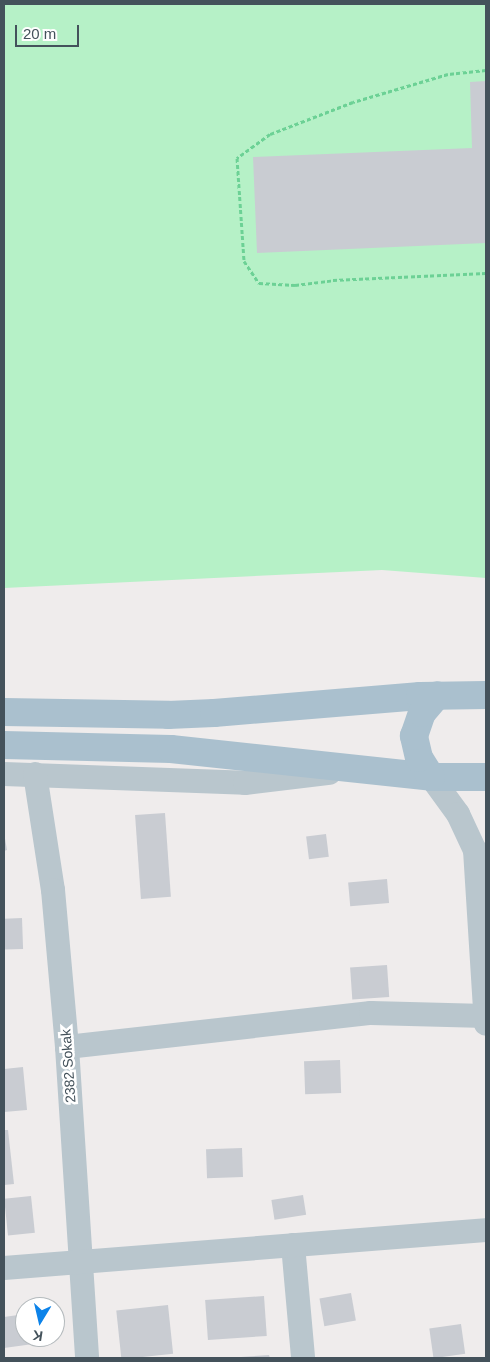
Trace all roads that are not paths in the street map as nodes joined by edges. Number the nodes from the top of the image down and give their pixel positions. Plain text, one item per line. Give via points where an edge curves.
1 (437, 695) junction
2 (486, 695) edge
3 (4, 712) edge
4 (4, 745) edge
5 (359, 769) junction
6 (4, 774) edge
7 (35, 774) junction
8 (431, 777) junction
9 (486, 778) edge
10 (486, 1016) edge
11 (486, 1024) edge
12 (67, 1047) junction
13 (486, 1230) edge
14 (293, 1245) junction
15 (80, 1262) junction
16 (4, 1268) edge
17 (87, 1358) edge
18 (303, 1358) edge

1 - 2 main road
1 - 3 main road via 187,714
1 - 8 main road via 422,712 414,736 419,758
4 - 5 main road via 171,749
5 - 7 street via 245,783
5 - 8 main road
6 - 7 street
7 - 12 street, 2382 Sokak via 53,890
8 - 9 main road
8 - 10 street via 458,814 475,850
10 - 11 street
10 - 12 street via 371,1013
12 - 15 street, 2382 Sokak
13 - 14 street
14 - 15 street
14 - 18 street
15 - 16 street
15 - 17 street, 2382 Sokak

